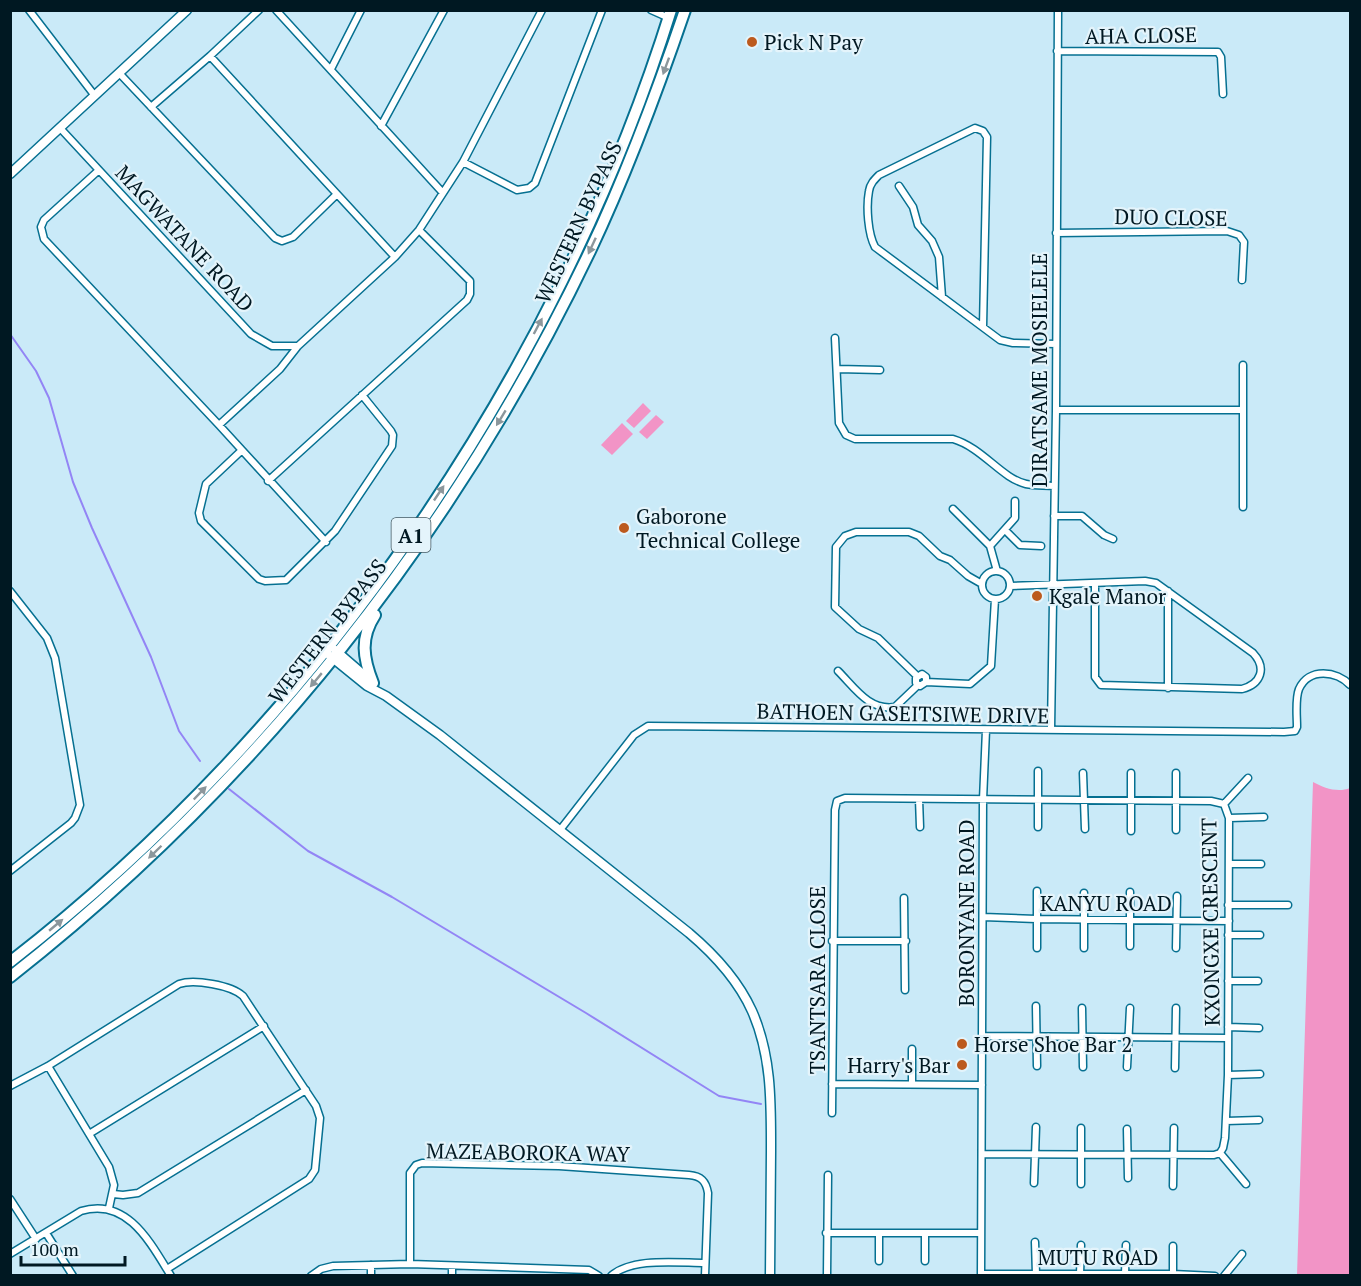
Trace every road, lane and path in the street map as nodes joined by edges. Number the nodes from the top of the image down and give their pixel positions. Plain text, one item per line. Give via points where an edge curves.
1 (29, 10) edge
2 (187, 10) edge
3 (259, 10) edge
4 (276, 10) edge
5 (361, 10) edge
6 (444, 10) edge
7 (542, 10) edge
8 (602, 10) edge
9 (651, 10) edge
10 (685, 10) edge
11 (1058, 10) edge
12 (670, 14) edge
13 (1057, 51) junction
14 (210, 56) junction
15 (331, 69) junction
16 (120, 74) junction
17 (1223, 94) dead end
18 (95, 96) junction
19 (151, 107) junction
20 (381, 126) junction
21 (60, 128) junction
22 (463, 162) junction
23 (99, 170) junction
24 (10, 174) edge
25 (899, 186) dead end
26 (443, 193) junction
27 (337, 194) junction
28 (418, 230) junction
29 (1056, 233) junction
30 (395, 257) junction
31 (1242, 280) dead end
32 (942, 297) junction
33 (983, 327) junction
34 (836, 338) dead end
35 (1056, 344) junction
36 (298, 346) junction
37 (1243, 365) dead end
38 (837, 369) junction
39 (880, 370) dead end
40 (362, 395) junction
41 (1056, 410) junction
42 (1243, 410) junction
43 (219, 424) junction
44 (241, 451) junction
45 (268, 481) junction
46 (1054, 486) junction
47 (1015, 501) dead end
48 (1243, 507) dead end
49 (953, 509) dead end
50 (1054, 516) junction
51 (1005, 530) junction
52 (1113, 539) dead end
53 (326, 542) junction
54 (990, 546) junction
55 (1041, 546) dead end
56 (404, 566) junction
57 (997, 571) junction
58 (1095, 583) junction
59 (982, 584) junction
60 (1053, 585) junction
61 (1010, 586) junction
62 (10, 591) edge
63 (1168, 591) junction
64 (995, 599) junction
65 (332, 652) junction
66 (838, 671) dead end
67 (917, 676) junction
68 (926, 682) junction
69 (373, 683) junction
70 (918, 685) junction
71 (1350, 685) edge
72 (1168, 688) junction
73 (386, 696) junction
74 (986, 730) junction
75 (1051, 730) junction
76 (1038, 771) dead end
77 (1083, 773) dead end
78 (1131, 773) dead end
79 (1176, 773) dead end
80 (1248, 778) dead end
81 (919, 799) junction
82 (983, 800) junction
83 (837, 801) joint
84 (1037, 801) junction
85 (1084, 801) junction
86 (1131, 801) junction
87 (1176, 802) junction
88 (1224, 804) junction
89 (1264, 817) dead end
90 (1229, 818) junction
91 (920, 827) dead end
92 (1038, 827) dead end
93 (1084, 829) dead end
94 (560, 830) junction
95 (1176, 830) dead end
96 (1131, 831) dead end
97 (1230, 864) junction
98 (1261, 864) dead end
99 (10, 871) edge
100 (1037, 891) dead end
101 (1130, 892) dead end
102 (1084, 893) dead end
103 (1177, 896) dead end
104 (904, 898) dead end
105 (1228, 905) junction
106 (1288, 905) dead end
107 (983, 917) junction
108 (1036, 919) junction
109 (1084, 919) junction
110 (1130, 919) junction
111 (1177, 919) junction
112 (1229, 921) junction
113 (1228, 935) junction
114 (1260, 935) dead end
115 (832, 941) junction
116 (906, 941) junction
117 (1130, 946) dead end
118 (1037, 948) dead end
119 (1084, 948) dead end
120 (1176, 948) dead end
121 (10, 962) edge
122 (10, 977) edge
123 (1228, 981) junction
124 (1258, 981) dead end
125 (905, 990) dead end
126 (1035, 1006) dead end
127 (1082, 1008) dead end
128 (1130, 1008) dead end
129 (1176, 1008) dead end
130 (264, 1026) junction
131 (1228, 1027) junction
132 (1259, 1028) dead end
133 (982, 1036) junction
134 (1082, 1036) junction
135 (1036, 1037) junction
136 (1128, 1037) junction
137 (1176, 1038) junction
138 (1228, 1038) junction
139 (912, 1049) dead end
140 (48, 1066) junction
141 (1037, 1066) dead end
142 (1083, 1067) dead end
143 (1127, 1067) dead end
144 (1175, 1068) dead end
145 (1260, 1074) dead end
146 (1228, 1075) junction
147 (832, 1084) junction
148 (912, 1084) junction
149 (982, 1085) junction
150 (10, 1086) edge
151 (306, 1090) junction
152 (832, 1113) dead end
153 (1259, 1120) dead end
154 (1226, 1121) junction
155 (1036, 1127) dead end
156 (1081, 1128) dead end
157 (1127, 1128) dead end
158 (1174, 1128) dead end
159 (89, 1134) junction
160 (1220, 1153) junction
161 (983, 1154) junction
162 (1082, 1154) junction
163 (1174, 1154) junction
164 (1034, 1155) junction
165 (1128, 1155) junction
166 (828, 1175) dead end
167 (1128, 1178) dead end
168 (1034, 1183) dead end
169 (1081, 1184) dead end
170 (1246, 1184) dead end
171 (1173, 1186) dead end
172 (113, 1194) junction
173 (10, 1199) edge
174 (109, 1208) junction
175 (46, 1233) junction
176 (826, 1233) junction
177 (981, 1233) junction
178 (879, 1234) junction
179 (925, 1234) junction
180 (36, 1239) junction
181 (1035, 1242) dead end
182 (1081, 1245) dead end
183 (1126, 1245) dead end
184 (1173, 1246) dead end
185 (10, 1254) edge
186 (1242, 1254) dead end
187 (879, 1261) dead end
188 (925, 1261) dead end
189 (705, 1263) junction
190 (410, 1264) junction
191 (371, 1265) junction
192 (452, 1266) junction
193 (530, 1267) junction
194 (167, 1269) junction
195 (1036, 1274) junction
196 (1048, 1274) edge
197 (1080, 1274) junction
198 (1125, 1274) edge
199 (1173, 1274) junction
200 (73, 1275) edge
201 (171, 1275) edge
202 (311, 1275) edge
203 (371, 1275) edge
204 (452, 1275) edge
205 (530, 1275) edge
206 (599, 1275) edge
207 (611, 1275) edge
208 (705, 1275) edge
209 (770, 1275) edge
210 (827, 1275) edge
211 (981, 1275) edge
212 (1215, 1275) edge
213 (1224, 1275) edge

1 - 18 street
2 - 16 street
3 - 14 street
4 - 15 street
5 - 15 street
6 - 20 street
7 - 22 street
8 - 22 street via 535,183 517,190
9 - 12 street
10 -> 56 highway, WESTERN BYPASS / A1 via 655,98 589,252 504,412
11 - 13 street, DIRATSAME MOSIELELE
65 -> 12 highway, WESTERN BYPASS / A1 via 493,410 522,357 598,204 644,93
13 - 17 street, AHA CLOSE via 1218,52
13 - 29 street, DIRATSAME MOSIELELE
14 - 19 street
14 - 27 street
15 - 20 street
16 - 18 street
16 - 19 street
18 - 21 street
19 - 27 street via 275,238 282,241 293,237
20 - 26 street
21 - 23 street, MAGWATANE ROAD
21 - 24 street
22 - 26 street
23 - 36 street, MAGWATANE ROAD via 251,334 272,346
23 - 43 street via 44,220 42,234
25 - 32 street via 939,258
26 - 28 street
27 - 30 street
28 - 30 street
28 - 40 street via 470,280 471,294
29 - 31 street, DUO CLOSE via 1227,231 1239,235 1244,242
29 - 35 street, DIRATSAME MOSIELELE
30 - 36 street
32 - 33 street
32 - 33 street via 874,248 869,236 868,190 879,175 975,128 983,130 987,137
33 - 35 street via 1000,340
34 - 38 street
35 - 41 street, DIRATSAME MOSIELELE
36 - 43 street via 280,369
37 - 42 street
38 - 39 street
38 - 46 street via 838,423 846,435 855,439 953,439 977,450 1017,481
40 - 45 street
40 - 53 street via 391,431 392,446
41 - 42 street
41 - 46 street, DIRATSAME MOSIELELE
42 - 48 street
43 - 44 street
44 - 45 street
44 - 53 street via 206,483 199,513 201,521 265,581 286,580
45 - 53 street
46 - 50 street, DIRATSAME MOSIELELE
47 - 51 street via 1015,518
49 - 54 street
50 - 52 street via 1082,516
50 - 60 street, DIRATSAME MOSIELELE
51 - 54 street
51 - 55 street via 1020,545
54 - 57 street
56 - 65 highway, WESTERN BYPASS / A1
56 - 69 highway via 366,633 364,654
57 - 59 street via 987,575
57 - 61 street via 1006,576
58 - 60 street
58 - 63 street via 1145,581
58 - 72 street via 1097,682
59 - 64 street via 985,594
59 - 67 street via 914,534 856,532 838,543 835,607 862,632 878,638
60 - 61 street
60 - 75 street, DIRATSAME MOSIELELE
61 - 64 street via 1005,596
62 - 99 street via 47,638 55,658 80,805 75,818
63 - 72 street
63 - 72 street via 1253,653 1262,667 1258,681 1242,689
64 - 68 street via 991,666 970,684
65 - 69 street
65 - 73 street via 367,686
121 -> 65 highway, WESTERN BYPASS / A1 via 86,900 198,795
65 -> 122 highway, WESTERN BYPASS / A1 via 268,736 205,804 86,916
66 - 70 street via 878,707 895,707
67 - 68 street via 924,675
67 - 70 street
68 - 70 street
69 - 73 street
71 - 75 street, BATHOEN GASEITSIWE DRIVE via 1332,673 1320,673 1309,679 1299,689 1295,731
73 - 94 street
74 - 75 street, BATHOEN GASEITSIWE DRIVE
74 - 82 street, BORONYANE ROAD
74 - 94 street, BATHOEN GASEITSIWE DRIVE via 648,726 634,735
76 - 84 street
77 - 85 street
78 - 86 street
79 - 87 street
80 - 88 street
81 - 82 street, KXONGXE CRESCENT
81 - 83 street, KXONGXE CRESCENT
81 - 91 street
82 - 84 street, KXONGXE CRESCENT
82 - 107 street, BORONYANE ROAD
83 - 115 street, TSANTSARA CLOSE
84 - 85 street, KXONGXE CRESCENT
84 - 92 street
85 - 86 street, KXONGXE CRESCENT
85 - 93 street
86 - 87 street, KXONGXE CRESCENT
86 - 96 street
87 - 88 street, KXONGXE CRESCENT
87 - 95 street
88 - 90 street, KXONGXE CRESCENT
89 - 90 street
90 - 97 street, KXONGXE CRESCENT
94 - 209 street via 702,944 726,970 752,1011 762,1039 770,1091
97 - 98 street
97 - 105 street, KXONGXE CRESCENT
100 - 108 street
101 - 110 street
102 - 109 street
103 - 111 street
104 - 116 street
105 - 106 street
105 - 112 street, KXONGXE CRESCENT
107 - 108 street, KANYU ROAD
107 - 133 street, BORONYANE ROAD
108 - 109 street, KANYU ROAD
108 - 118 street
109 - 110 street, KANYU ROAD
109 - 119 street
110 - 111 street, KANYU ROAD
110 - 117 street
111 - 112 street, KANYU ROAD
111 - 120 street
112 - 113 street, KXONGXE CRESCENT
113 - 114 street
113 - 123 street, KXONGXE CRESCENT
115 - 116 street
115 - 147 street, TSANTSARA CLOSE
116 - 125 street
123 - 124 street
123 - 131 street, KXONGXE CRESCENT
126 - 135 street
127 - 134 street
128 - 136 street
129 - 137 street
130 - 140 street via 238,992 192,981 179,984
130 - 151 street
130 - 159 street
131 - 132 street
131 - 138 street, KXONGXE CRESCENT
133 - 135 street
133 - 149 street, BORONYANE ROAD
134 - 135 street
134 - 136 street
134 - 142 street
135 - 141 street
136 - 137 street
136 - 143 street
137 - 138 street
137 - 144 street
138 - 146 street, KXONGXE CRESCENT
139 - 148 street
140 - 150 street
140 - 159 street
145 - 146 street
146 - 154 street, KXONGXE CRESCENT
147 - 148 street, TSANTSARA CLOSE
147 - 152 street
148 - 149 street, TSANTSARA CLOSE
149 - 161 street, BORONYANE ROAD
151 - 172 street via 138,1193
151 - 194 street via 320,1118 313,1174
153 - 154 street
154 - 160 street, KXONGXE CRESCENT
155 - 164 street
156 - 162 street
157 - 165 street
158 - 163 street
159 - 172 street via 109,1167
160 - 163 street
160 - 170 street
161 - 164 street
161 - 177 street, BORONYANE ROAD
162 - 164 street
162 - 165 street
162 - 169 street
163 - 165 street
163 - 171 street
164 - 168 street
165 - 167 street
166 - 176 street
172 - 174 street
173 - 180 street
174 - 175 street via 81,1212
174 - 194 street via 137,1225
175 - 180 street
175 - 200 street
176 - 178 street
176 - 210 street
177 - 179 street
177 - 211 street, BORONYANE ROAD
178 - 179 street
178 - 187 street
179 - 188 street
180 - 185 street
181 - 195 street
182 - 197 street
183 - 198 street
184 - 199 street
186 - 213 street
189 - 190 street, MAZEABOROKA WAY via 708,1193 697,1176 559,1166 422,1163 410,1173
189 - 207 street via 636,1264 624,1266
189 - 208 street
190 - 191 street
190 - 192 street
191 - 202 street via 333,1266
191 - 203 street
192 - 193 street
192 - 204 street
193 - 205 street
193 - 206 street via 589,1270
194 - 201 street
195 - 196 street, MUTU ROAD
195 - 211 street, MUTU ROAD
196 - 197 street, MUTU ROAD
197 - 198 street, MUTU ROAD
198 - 199 street, MUTU ROAD
199 - 212 street, MUTU ROAD

